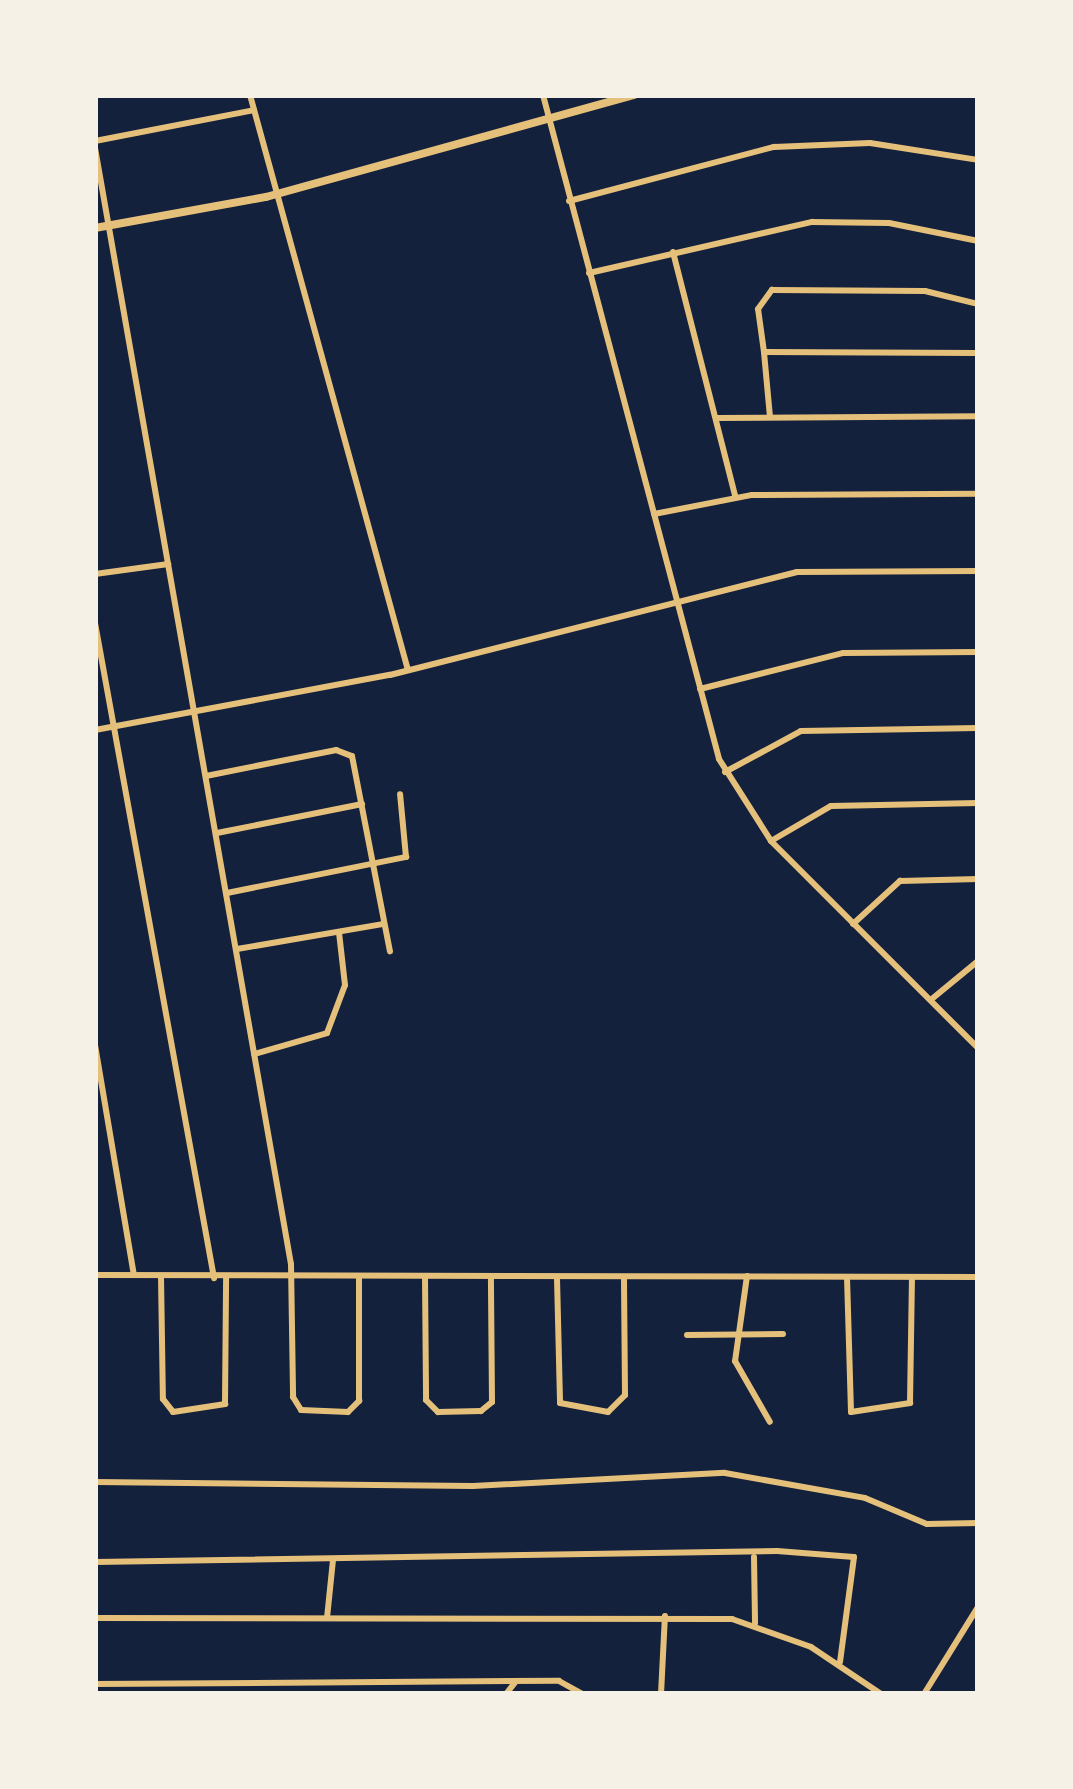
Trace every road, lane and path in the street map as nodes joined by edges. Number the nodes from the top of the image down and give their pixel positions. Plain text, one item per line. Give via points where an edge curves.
1 (250, 95) edge
2 (543, 95) edge
3 (634, 95) edge
4 (622, 96) edge
5 (254, 110) junction
6 (548, 118) junction
7 (95, 145) edge
8 (978, 160) edge
9 (277, 194) junction
10 (569, 201) junction
11 (106, 226) junction
12 (95, 228) edge
13 (978, 241) edge
14 (672, 252) junction
15 (589, 274) junction
16 (978, 304) edge
17 (764, 352) junction
18 (978, 353) edge
19 (978, 416) edge
20 (770, 417) junction
21 (718, 418) junction
22 (978, 494) edge
23 (735, 496) junction
24 (654, 514) junction
25 (168, 564) junction
26 (978, 571) edge
27 (95, 574) edge
28 (676, 600) junction
29 (95, 623) edge
30 (978, 652) edge
31 (408, 670) junction
32 (700, 689) junction
33 (194, 711) junction
34 (117, 726) junction
35 (978, 728) edge
36 (95, 730) edge
37 (725, 772) junction
38 (206, 776) junction
39 (400, 794) dead end
40 (978, 803) edge
41 (362, 804) junction
42 (216, 833) junction
43 (772, 841) junction
44 (372, 864) junction
45 (978, 879) edge
46 (227, 893) junction
47 (384, 924) junction
48 (853, 924) junction
49 (339, 932) junction
50 (237, 949) junction
51 (390, 951) dead end
52 (978, 961) edge
53 (933, 998) junction
54 (95, 1045) edge
55 (978, 1048) edge
56 (254, 1054) junction
57 (95, 1275) edge
58 (134, 1276) junction
59 (747, 1276) junction
60 (161, 1277) junction
61 (359, 1277) junction
62 (847, 1277) junction
63 (912, 1277) junction
64 (978, 1277) edge
65 (214, 1278) junction
66 (226, 1278) junction
67 (293, 1278) junction
68 (424, 1278) junction
69 (491, 1278) junction
70 (558, 1278) junction
71 (624, 1278) junction
72 (687, 1334) dead end
73 (738, 1334) junction
74 (783, 1334) dead end
75 (95, 1337) edge
76 (770, 1422) dead end
77 (95, 1482) edge
78 (978, 1523) edge
79 (754, 1557) junction
80 (332, 1560) junction
81 (95, 1562) edge
82 (978, 1606) edge
83 (665, 1616) junction
84 (976, 1617) edge
85 (95, 1618) edge
86 (327, 1618) junction
87 (755, 1623) junction
88 (840, 1662) junction
89 (517, 1680) junction
90 (156, 1682) junction
91 (422, 1682) junction
92 (95, 1684) edge
93 (156, 1694) edge
94 (414, 1694) edge
95 (506, 1694) edge
96 (582, 1694) edge
97 (661, 1694) edge
98 (881, 1694) edge
99 (924, 1694) edge

1 - 5 street
2 - 6 street
3 - 4 street
4 - 6 street
5 - 7 street
5 - 9 street
6 - 9 street
6 - 10 street
7 - 11 street
8 - 10 street via 870,144 774,148
9 - 11 street
9 - 31 street
10 - 15 street
11 - 12 street
11 - 25 street
13 - 14 street via 838,220
14 - 15 street
14 - 21 street
15 - 24 street
16 - 17 street via 904,289 772,290 758,309
17 - 18 street
17 - 20 street
19 - 20 street
20 - 21 street
21 - 23 street
22 - 23 street
23 - 24 street
24 - 28 street
25 - 27 street
25 - 33 street
26 - 28 street via 815,570
28 - 31 street
28 - 32 street
29 - 34 street
30 - 32 street via 843,653
31 - 33 street
32 - 37 street
33 - 34 street
33 - 38 street
34 - 36 street
34 - 65 street
35 - 37 street via 818,728
37 - 43 street
38 - 41 street via 336,750 352,756
38 - 42 street
39 - 44 street via 408,854
40 - 43 street via 830,806
41 - 42 street
41 - 44 street
42 - 46 street
43 - 48 street
44 - 46 street
44 - 47 street
45 - 48 street via 900,881
46 - 50 street
47 - 49 street
47 - 51 street
48 - 53 street
49 - 50 street
49 - 56 street via 346,984 327,1034
50 - 56 street
52 - 53 street
53 - 55 street
54 - 58 street
56 - 67 street
57 - 58 street
57 - 75 street
58 - 60 street
59 - 62 street
59 - 71 street
59 - 73 street
60 - 65 street
60 - 66 street via 164,1400 173,1412 225,1404
61 - 67 street
61 - 67 street via 360,1394 344,1412 295,1404
61 - 68 street
62 - 63 street
62 - 63 street via 851,1412 910,1403
63 - 64 street
65 - 66 street
66 - 67 street
68 - 69 street
68 - 69 street via 426,1400 438,1412 482,1412 492,1402
69 - 70 street
70 - 71 street
70 - 71 street via 560,1403 608,1412 625,1391
72 - 73 street
73 - 74 street
73 - 76 street via 738,1369
77 - 78 street via 473,1486 725,1473 865,1498 914,1522
79 - 80 street
79 - 87 street
79 - 88 street via 787,1550 858,1559
80 - 81 street
80 - 86 street
82 - 84 street
83 - 86 street
83 - 87 street
83 - 97 street
84 - 99 street
85 - 86 street
87 - 88 street
88 - 98 street
89 - 91 street
89 - 95 street
89 - 96 street via 569,1682
90 - 91 street
90 - 92 street
90 - 93 street
91 - 94 street

